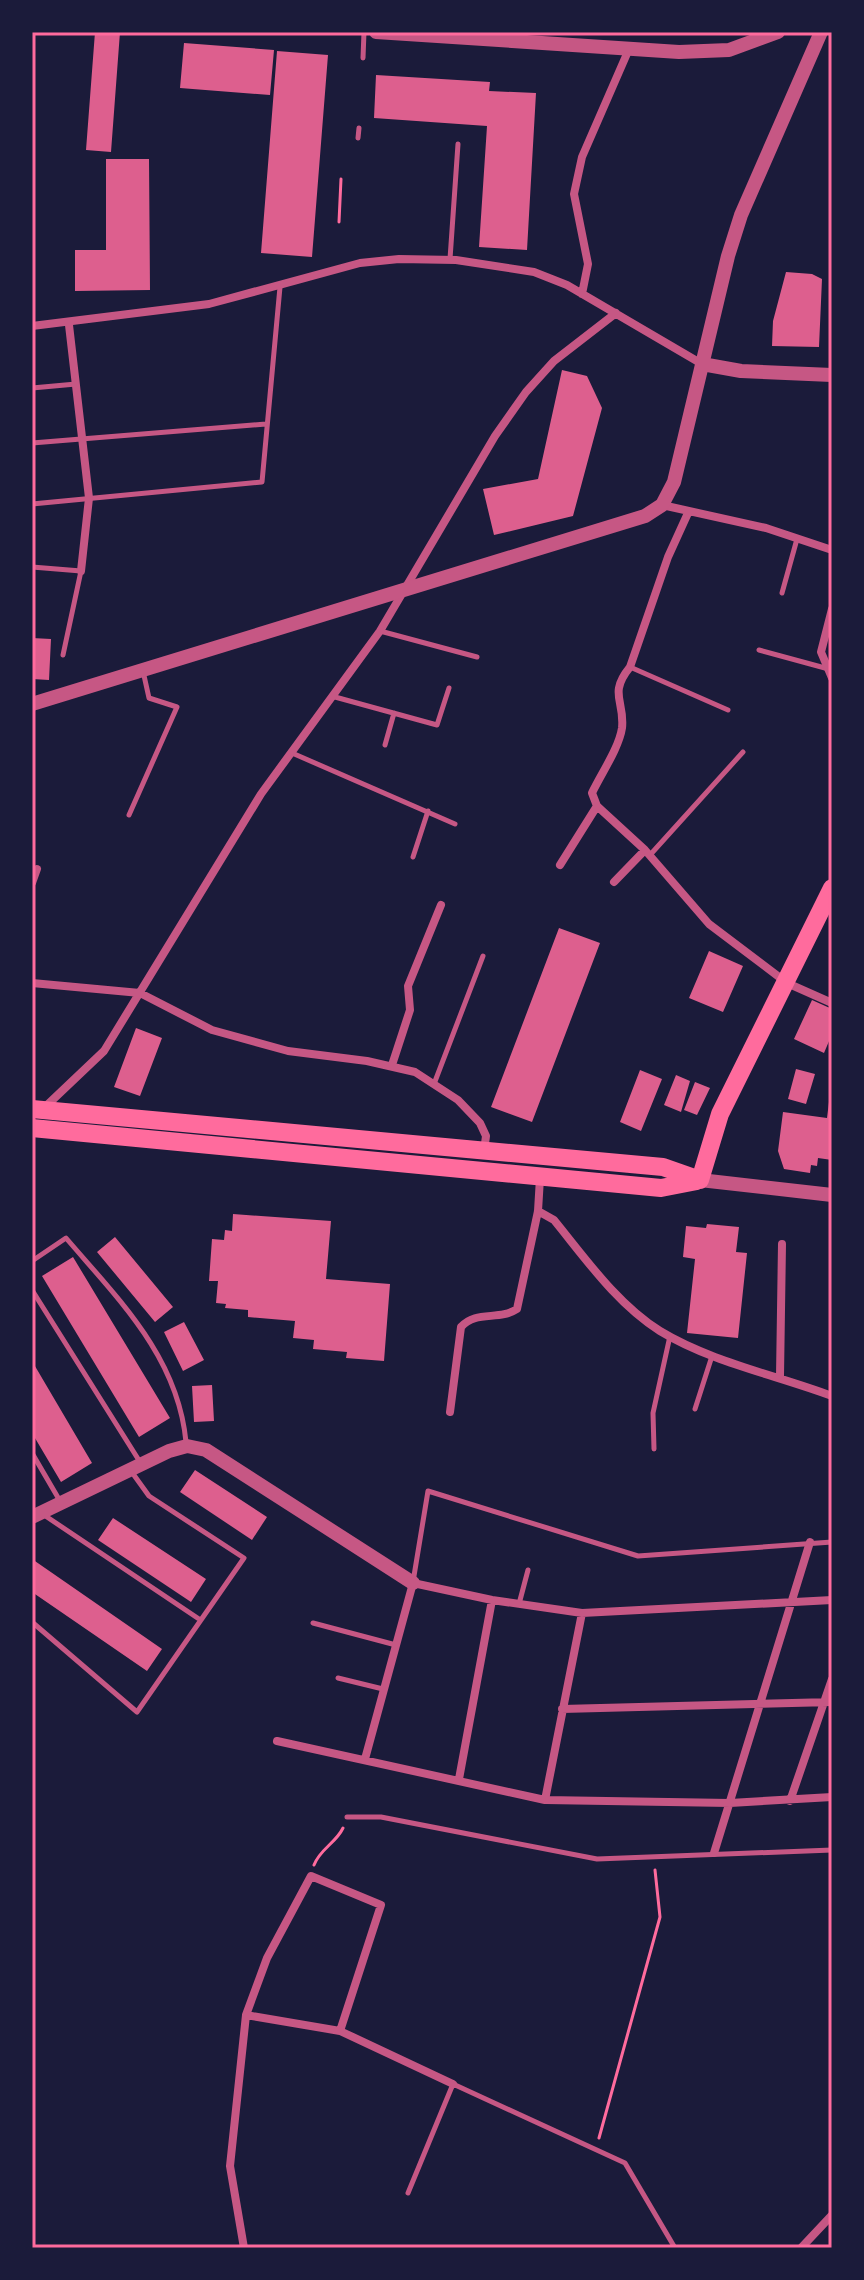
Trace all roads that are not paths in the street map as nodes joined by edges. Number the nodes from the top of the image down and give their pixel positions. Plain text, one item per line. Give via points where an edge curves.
1 (364, 32) edge
2 (376, 32) edge
3 (778, 32) edge
4 (821, 32) edge
5 (629, 49) junction
6 (363, 58) dead end
7 (359, 128) dead end
8 (358, 138) dead end
9 (458, 144) dead end
10 (450, 260) junction
11 (280, 287) junction
12 (582, 294) junction
13 (616, 313) junction
14 (69, 325) junction
15 (32, 326) edge
16 (702, 364) junction
17 (832, 375) edge
18 (77, 384) junction
19 (32, 388) edge
20 (266, 424) junction
21 (82, 437) junction
22 (32, 443) edge
23 (89, 498) junction
24 (32, 504) edge
25 (662, 505) junction
26 (688, 513) junction
27 (797, 539) junction
28 (832, 550) edge
29 (32, 567) edge
30 (81, 571) junction
31 (401, 593) junction
32 (782, 593) dead end
33 (832, 609) edge
34 (380, 631) junction
35 (759, 650) dead end
36 (63, 655) dead end
37 (477, 657) dead end
38 (630, 667) junction
39 (825, 668) junction
40 (143, 671) junction
41 (832, 678) edge
42 (449, 688) dead end
43 (335, 697) junction
44 (32, 704) edge
45 (728, 710) dead end
46 (394, 713) junction
47 (385, 745) dead end
48 (743, 752) dead end
49 (292, 753) junction
50 (597, 806) junction
51 (428, 811) junction
52 (129, 815) dead end
53 (455, 824) dead end
54 (648, 853) junction
55 (413, 857) dead end
56 (560, 865) dead end
57 (37, 869) dead end
58 (614, 882) dead end
59 (32, 883) edge
60 (832, 888) edge
61 (441, 905) dead end
62 (483, 956) dead end
63 (32, 983) edge
64 (787, 983) junction
65 (140, 993) junction
66 (832, 1003) edge
67 (392, 1065) junction
68 (434, 1084) junction
69 (35, 1117) edge
70 (484, 1151) junction
71 (540, 1177) junction
72 (700, 1180) junction
73 (832, 1195) edge
74 (538, 1211) junction
75 (782, 1244) dead end
76 (32, 1261) edge
77 (32, 1290) edge
78 (670, 1336) junction
79 (712, 1354) junction
80 (780, 1376) junction
81 (832, 1396) edge
82 (695, 1409) dead end
83 (450, 1412) dead end
84 (187, 1446) junction
85 (654, 1449) dead end
86 (32, 1453) edge
87 (135, 1466) junction
88 (61, 1502) junction
89 (36, 1515) edge
90 (810, 1542) junction
91 (832, 1542) edge
92 (528, 1570) dead end
93 (413, 1583) junction
94 (492, 1600) junction
95 (832, 1600) edge
96 (792, 1602) junction
97 (519, 1604) junction
98 (582, 1613) junction
99 (199, 1619) junction
100 (32, 1622) edge
101 (313, 1623) dead end
102 (396, 1645) junction
103 (338, 1678) dead end
104 (832, 1679) edge
105 (384, 1690) junction
106 (828, 1703) edge
107 (761, 1705) junction
108 (562, 1709) junction
109 (277, 1741) dead end
110 (365, 1759) junction
111 (459, 1779) junction
112 (832, 1797) edge
113 (545, 1800) junction
114 (790, 1801) junction
115 (730, 1803) junction
116 (347, 1817) road end
117 (832, 1850) edge
118 (714, 1853) junction
119 (246, 2015) junction
120 (340, 2031) junction
121 (453, 2084) junction
122 (408, 2193) dead end
123 (832, 2215) edge
124 (244, 2248) edge
125 (675, 2248) edge
126 (801, 2248) edge

1 - 6 lane
2 - 5 street
3 - 5 street via 729,50
4 - 16 street via 741,215
5 - 12 street via 582,157 574,194 588,264
7 - 8 lane
9 - 10 lane
10 - 11 street via 360,263
10 - 12 street via 534,272
11 - 14 street via 209,304
11 - 20 lane
12 - 13 street
13 - 16 street
13 - 31 street via 554,361 526,392
14 - 15 street
14 - 18 street
16 - 17 street
16 - 25 street via 674,482
18 - 19 lane
18 - 21 street
20 - 21 lane
20 - 23 lane via 262,482
21 - 22 lane
21 - 23 street
23 - 24 lane
23 - 30 street
25 - 26 street
25 - 31 street via 645,516
26 - 27 street
26 - 38 street
27 - 28 street
27 - 32 lane
29 - 30 lane
30 - 36 lane
31 - 34 street
31 - 40 street
33 - 39 street via 821,652
34 - 37 lane
34 - 43 street
35 - 39 lane
38 - 45 lane
38 - 50 street via 619,680 617,694 622,728 592,793
39 - 41 street
40 - 44 street
40 - 52 lane via 149,698 177,707
42 - 46 lane via 437,725
43 - 46 lane
43 - 49 street
46 - 47 lane
48 - 54 lane
49 - 51 lane
49 - 65 street via 261,794
50 - 54 street
50 - 56 street
51 - 53 lane
51 - 55 lane
54 - 58 street
54 - 64 street via 709,924
57 - 59 street
60 - 64 main road
61 - 67 street via 408,986 410,1010
62 - 68 lane
63 - 65 street
64 - 66 street
64 - 72 main road via 720,1114
65 - 67 street via 212,1030 288,1051
65 - 69 street via 104,1051
67 - 68 street
68 - 70 street via 480,1123 486,1136
69 - 70 main road
69 - 71 main road
70 - 72 main road via 663,1167
71 - 72 main road via 661,1188
71 - 74 street
72 - 73 street
74 - 78 street via 554,1220 631,1308
74 - 83 street via 517,1309 509,1315 476,1317 461,1327
75 - 80 street
76 - 84 lane via 66,1238 145,1330 183,1413
77 - 87 lane
78 - 79 street
78 - 85 lane via 653,1413
79 - 80 street
79 - 82 lane
80 - 81 street
84 - 87 street
84 - 93 street via 206,1450
86 - 88 lane
87 - 88 street
87 - 99 lane via 149,1496 244,1558
88 - 89 street
89 - 99 lane
90 - 91 lane
90 - 93 lane via 638,1556 428,1491
90 - 96 street
92 - 97 lane
93 - 94 street
93 - 102 street
94 - 97 street
94 - 111 street
95 - 96 street
96 - 98 street
96 - 107 street
97 - 98 street
98 - 108 street
99 - 100 lane via 137,1712
101 - 102 lane
102 - 105 street
103 - 105 lane
104 - 106 street
105 - 110 street
106 - 107 street
106 - 114 street
107 - 108 street
107 - 115 street
108 - 113 street
109 - 110 street
110 - 111 street
111 - 113 street
112 - 114 street
113 - 115 street
114 - 115 street
115 - 118 street
116 - 118 lane via 381,1817 597,1859
117 - 118 lane
119 - 120 street
119 - 120 street via 267,1958 311,1876 381,1905
119 - 124 street via 230,2166
120 - 121 street
121 - 122 lane
121 - 125 lane via 625,2163
123 - 126 street

